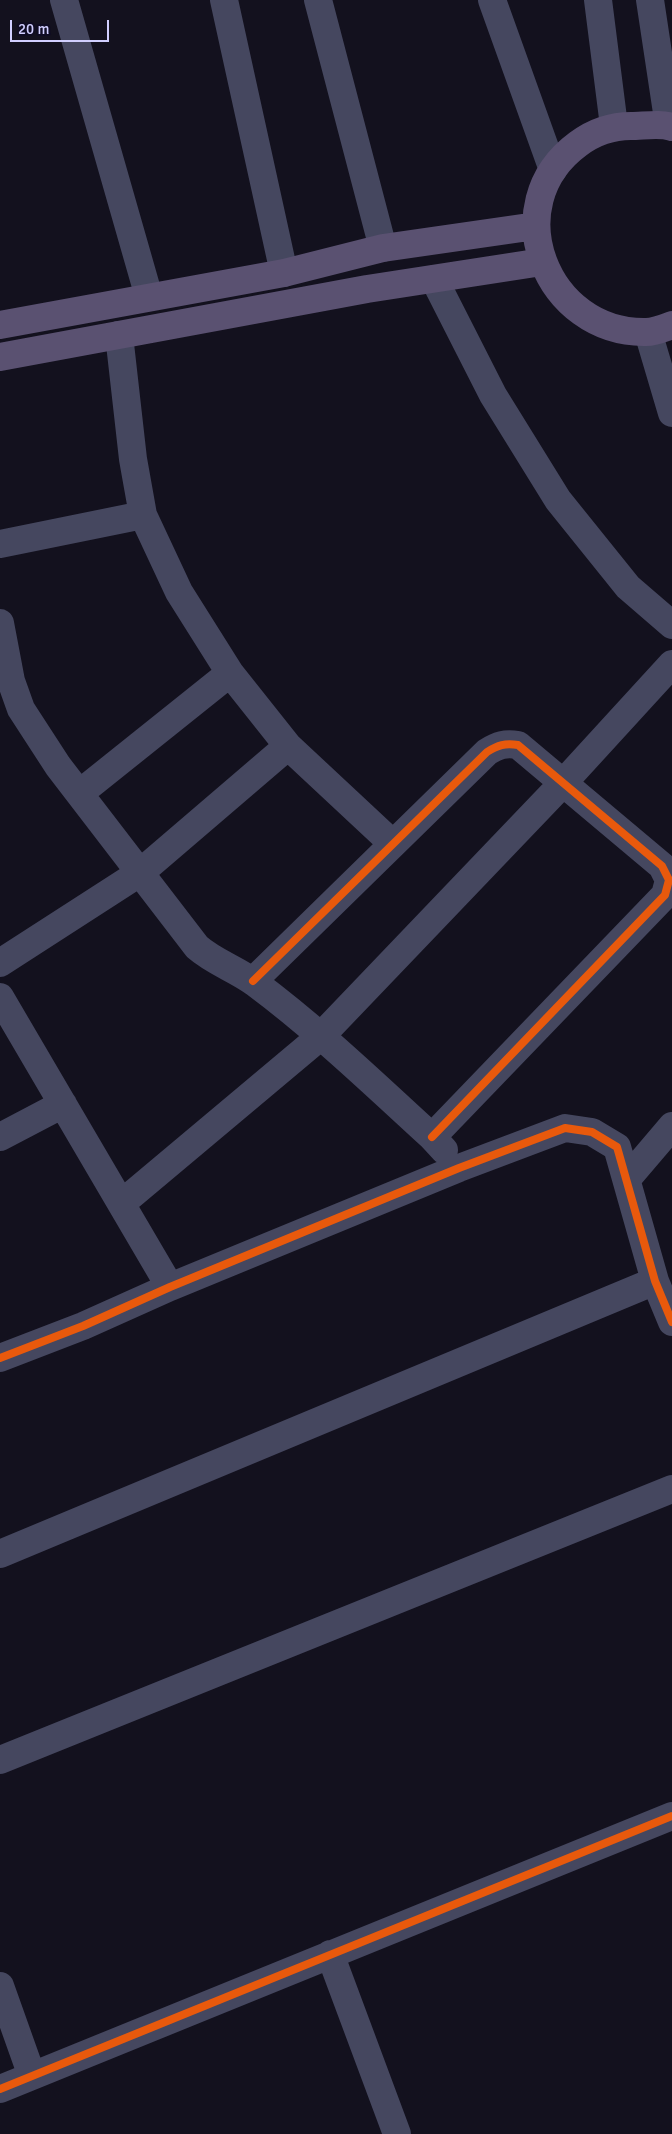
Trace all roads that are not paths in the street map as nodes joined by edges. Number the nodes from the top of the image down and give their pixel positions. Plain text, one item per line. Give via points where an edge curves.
1 (64, 0) edge
2 (224, 0) edge
3 (318, 0) edge
4 (492, 0) edge
5 (598, 0) edge
6 (650, 0) edge
7 (614, 126) junction
8 (671, 127) edge
9 (553, 170) junction
10 (536, 226) junction
11 (383, 248) junction
12 (542, 262) junction
13 (284, 273) junction
14 (434, 279) junction
15 (149, 297) junction
16 (0, 325) edge
17 (660, 329) edge
18 (119, 335) junction
19 (0, 357) edge
20 (672, 413) edge
21 (143, 515) junction
22 (0, 544) edge
23 (0, 623) edge
24 (672, 625) edge
25 (672, 664) edge
26 (230, 674) junction
27 (288, 746) junction
28 (564, 782) junction
29 (80, 793) junction
30 (393, 844) junction
31 (141, 872) junction
32 (0, 963) edge
33 (253, 981) junction
34 (0, 997) edge
35 (321, 1036) junction
36 (63, 1104) junction
37 (672, 1126) edge
38 (0, 1138) edge
39 (432, 1138) junction
40 (459, 1168) junction
41 (627, 1180) junction
42 (122, 1203) junction
43 (655, 1281) junction
44 (170, 1287) junction
45 (672, 1322) edge
46 (0, 1358) edge
47 (672, 1489) edge
48 (0, 1554) edge
49 (0, 1760) edge
50 (672, 1816) edge
51 (330, 1954) junction
52 (0, 1986) edge
53 (32, 2076) junction
54 (0, 2089) edge
55 (397, 2134) edge

1 - 15 street
2 - 13 street
3 - 11 street
4 - 9 street
5 - 7 street
6 - 8 street
7 - 8 main road
7 - 9 main road via 590,135 570,150
9 - 10 main road via 540,197
10 - 11 main road
10 - 12 main road
11 - 13 main road
12 - 14 main road
12 - 17 main road via 554,286 572,306 595,322 621,330
13 - 15 main road
14 - 18 main road
14 - 24 street via 492,395 558,500 628,588
15 - 16 main road
17 - 20 street
18 - 19 main road
18 - 21 street via 133,459
21 - 22 street
21 - 26 street via 179,592
23 - 29 street via 11,681 21,709
25 - 28 street
26 - 27 street
26 - 29 street
27 - 30 street
27 - 31 street
28 - 30 street via 518,745 498,744
28 - 35 street
28 - 39 street via 662,866 669,880 665,896
29 - 31 street
30 - 33 street
31 - 32 street
31 - 33 street via 197,947
33 - 35 street
34 - 36 street
35 - 39 street
35 - 42 street
36 - 38 street
36 - 42 street
37 - 41 street
39 - 40 street
40 - 41 street via 565,1128 592,1132 616,1147
40 - 44 street
41 - 43 street
42 - 44 street
43 - 45 street
43 - 48 street
44 - 46 street
47 - 49 street
50 - 51 street
51 - 53 street
51 - 55 street
52 - 53 street
53 - 54 street

